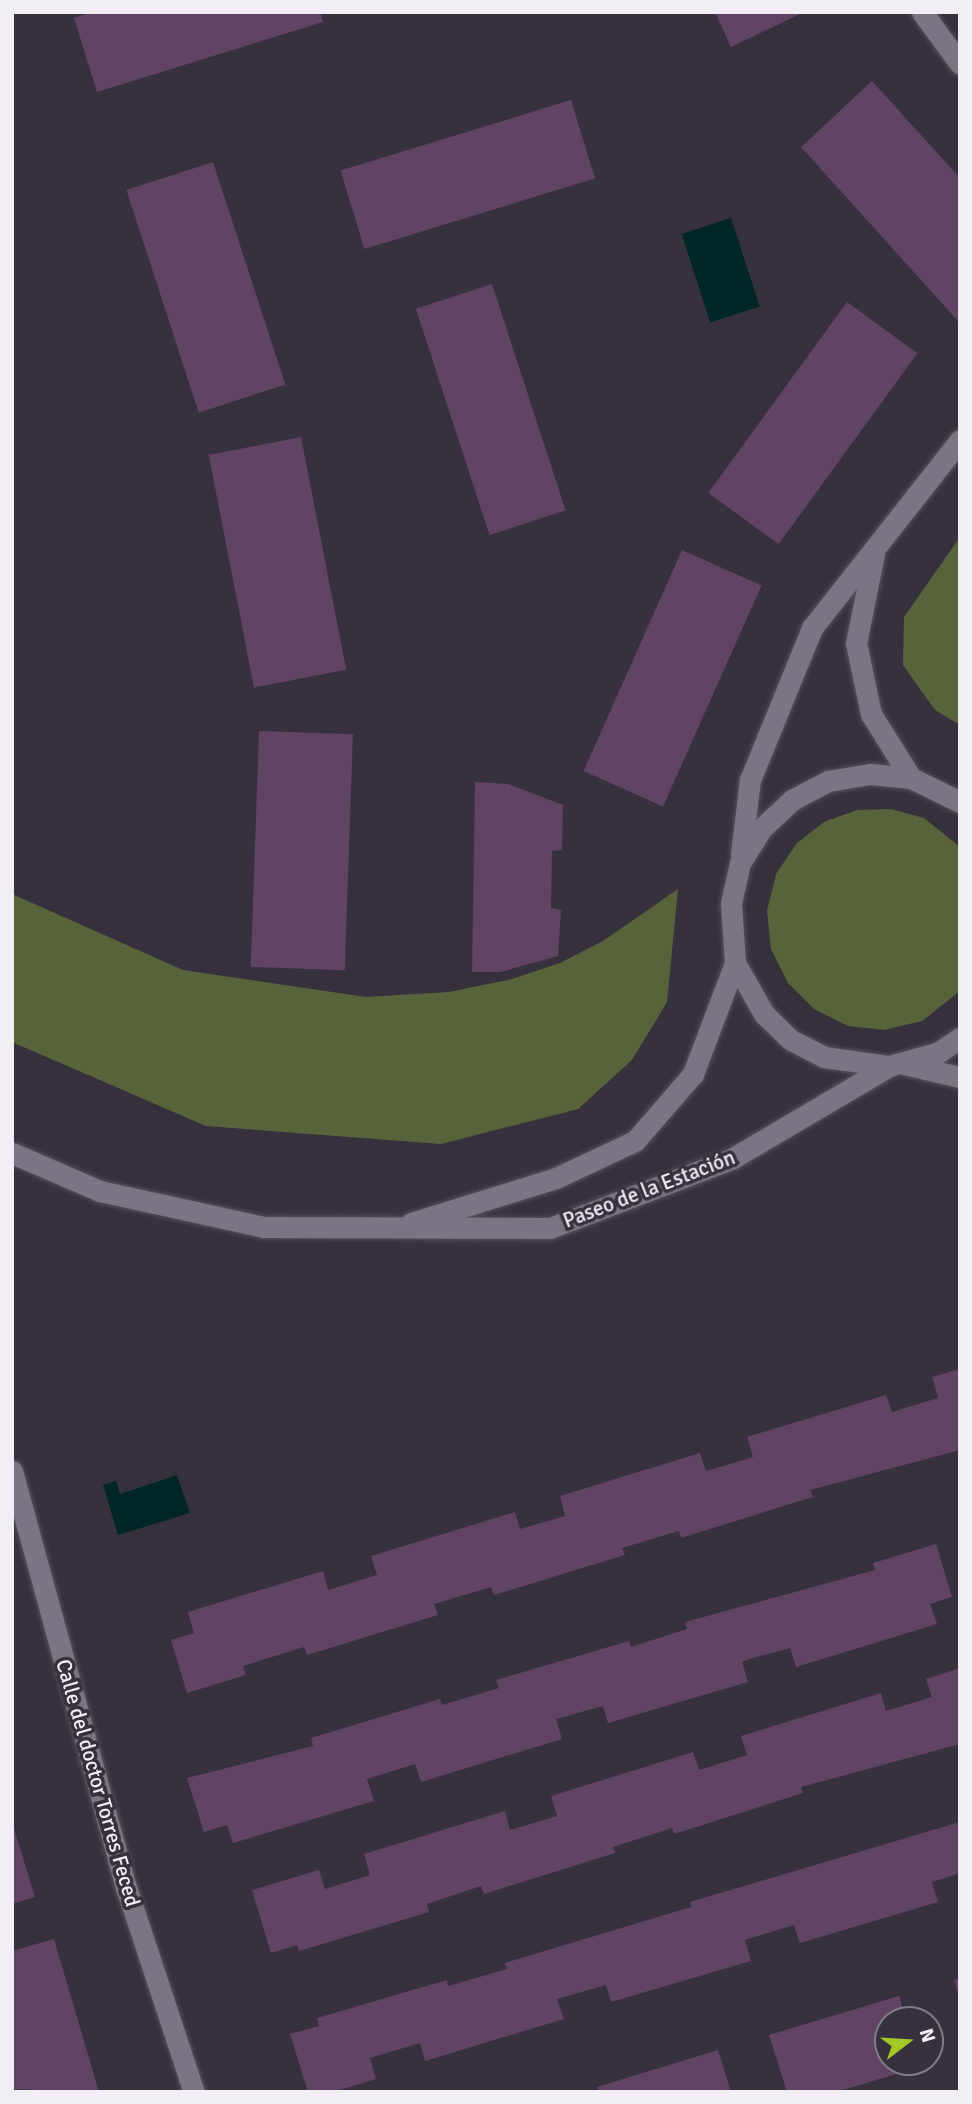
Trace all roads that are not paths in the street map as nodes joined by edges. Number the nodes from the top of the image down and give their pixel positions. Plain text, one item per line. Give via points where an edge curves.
1 (922, 12) edge
2 (960, 64) edge
3 (960, 440) edge
4 (876, 548) junction
5 (911, 778) junction
6 (960, 802) edge
7 (740, 863) junction
8 (735, 963) junction
9 (960, 1038) edge
10 (896, 1065) junction
11 (960, 1077) edge
12 (12, 1153) edge
13 (386, 1230) junction
14 (12, 1471) edge
15 (194, 2092) edge

1 - 2 street
3 - 4 street
4 - 5 street via 856,643 871,714
4 - 7 street via 812,628 750,780
5 - 6 street
5 - 7 street via 870,774 828,781 792,800 762,828
7 - 8 street via 730,903
8 - 10 street via 764,1014 791,1040 824,1057
8 - 13 street, Paseo de la Estación via 693,1074 635,1141 556,1178
9 - 10 street via 939,1052
10 - 11 street
10 - 13 street, Paseo de la Estación via 733,1158 550,1228
12 - 13 street, Paseo de la Estación via 100,1191 264,1227
14 - 15 street, Calle del doctor Torres Feced via 127,1890

